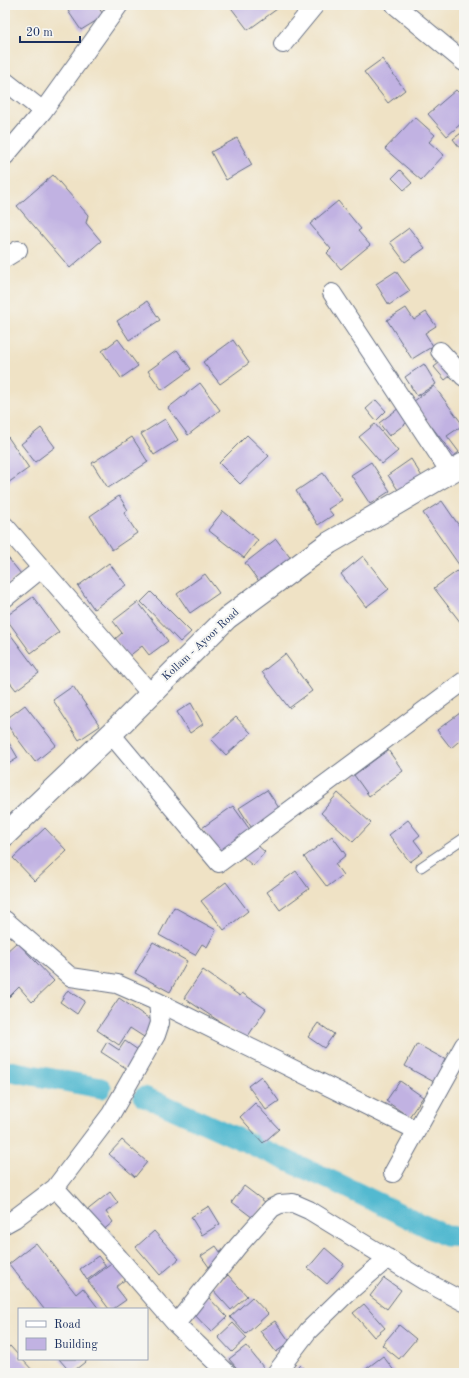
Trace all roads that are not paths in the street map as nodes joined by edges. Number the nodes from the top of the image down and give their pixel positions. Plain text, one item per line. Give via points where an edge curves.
1 (119, 5) edge
2 (315, 5) edge
3 (395, 5) edge
4 (282, 44) dead end
5 (464, 62) edge
6 (5, 81) edge
7 (43, 111) junction
8 (5, 156) edge
9 (332, 293) dead end
10 (440, 351) dead end
11 (464, 377) edge
12 (459, 469) edge
13 (5, 526) edge
14 (42, 568) junction
15 (5, 598) edge
16 (464, 681) edge
17 (150, 693) junction
18 (111, 734) junction
19 (5, 835) edge
20 (464, 838) edge
21 (421, 867) dead end
22 (5, 920) edge
23 (158, 1002) junction
24 (464, 1044) edge
25 (416, 1130) junction
26 (392, 1172) dead end
27 (55, 1188) junction
28 (5, 1224) edge
29 (388, 1258) junction
30 (464, 1302) edge
31 (176, 1324) junction
32 (227, 1373) edge
33 (276, 1373) edge

1 - 7 street
2 - 4 street
3 - 5 street
6 - 7 street
7 - 8 street
9 - 12 street
10 - 11 street
12 - 17 main road, Kollam - Ayoor Road via 329,542 227,618
13 - 14 street
14 - 15 street
14 - 17 street
16 - 18 street via 219,863
17 - 18 main road, Kollam - Ayoor Road
18 - 19 main road, Kollam - Ayoor Road
20 - 21 lane
22 - 23 street via 71,977 117,984
23 - 25 street
23 - 27 street via 160,1023 156,1035 111,1114
24 - 25 street
25 - 26 street
27 - 28 street
27 - 31 street
29 - 30 street
29 - 31 street via 309,1210 293,1203 280,1204 272,1208 238,1246
29 - 33 street via 308,1331
31 - 32 street

